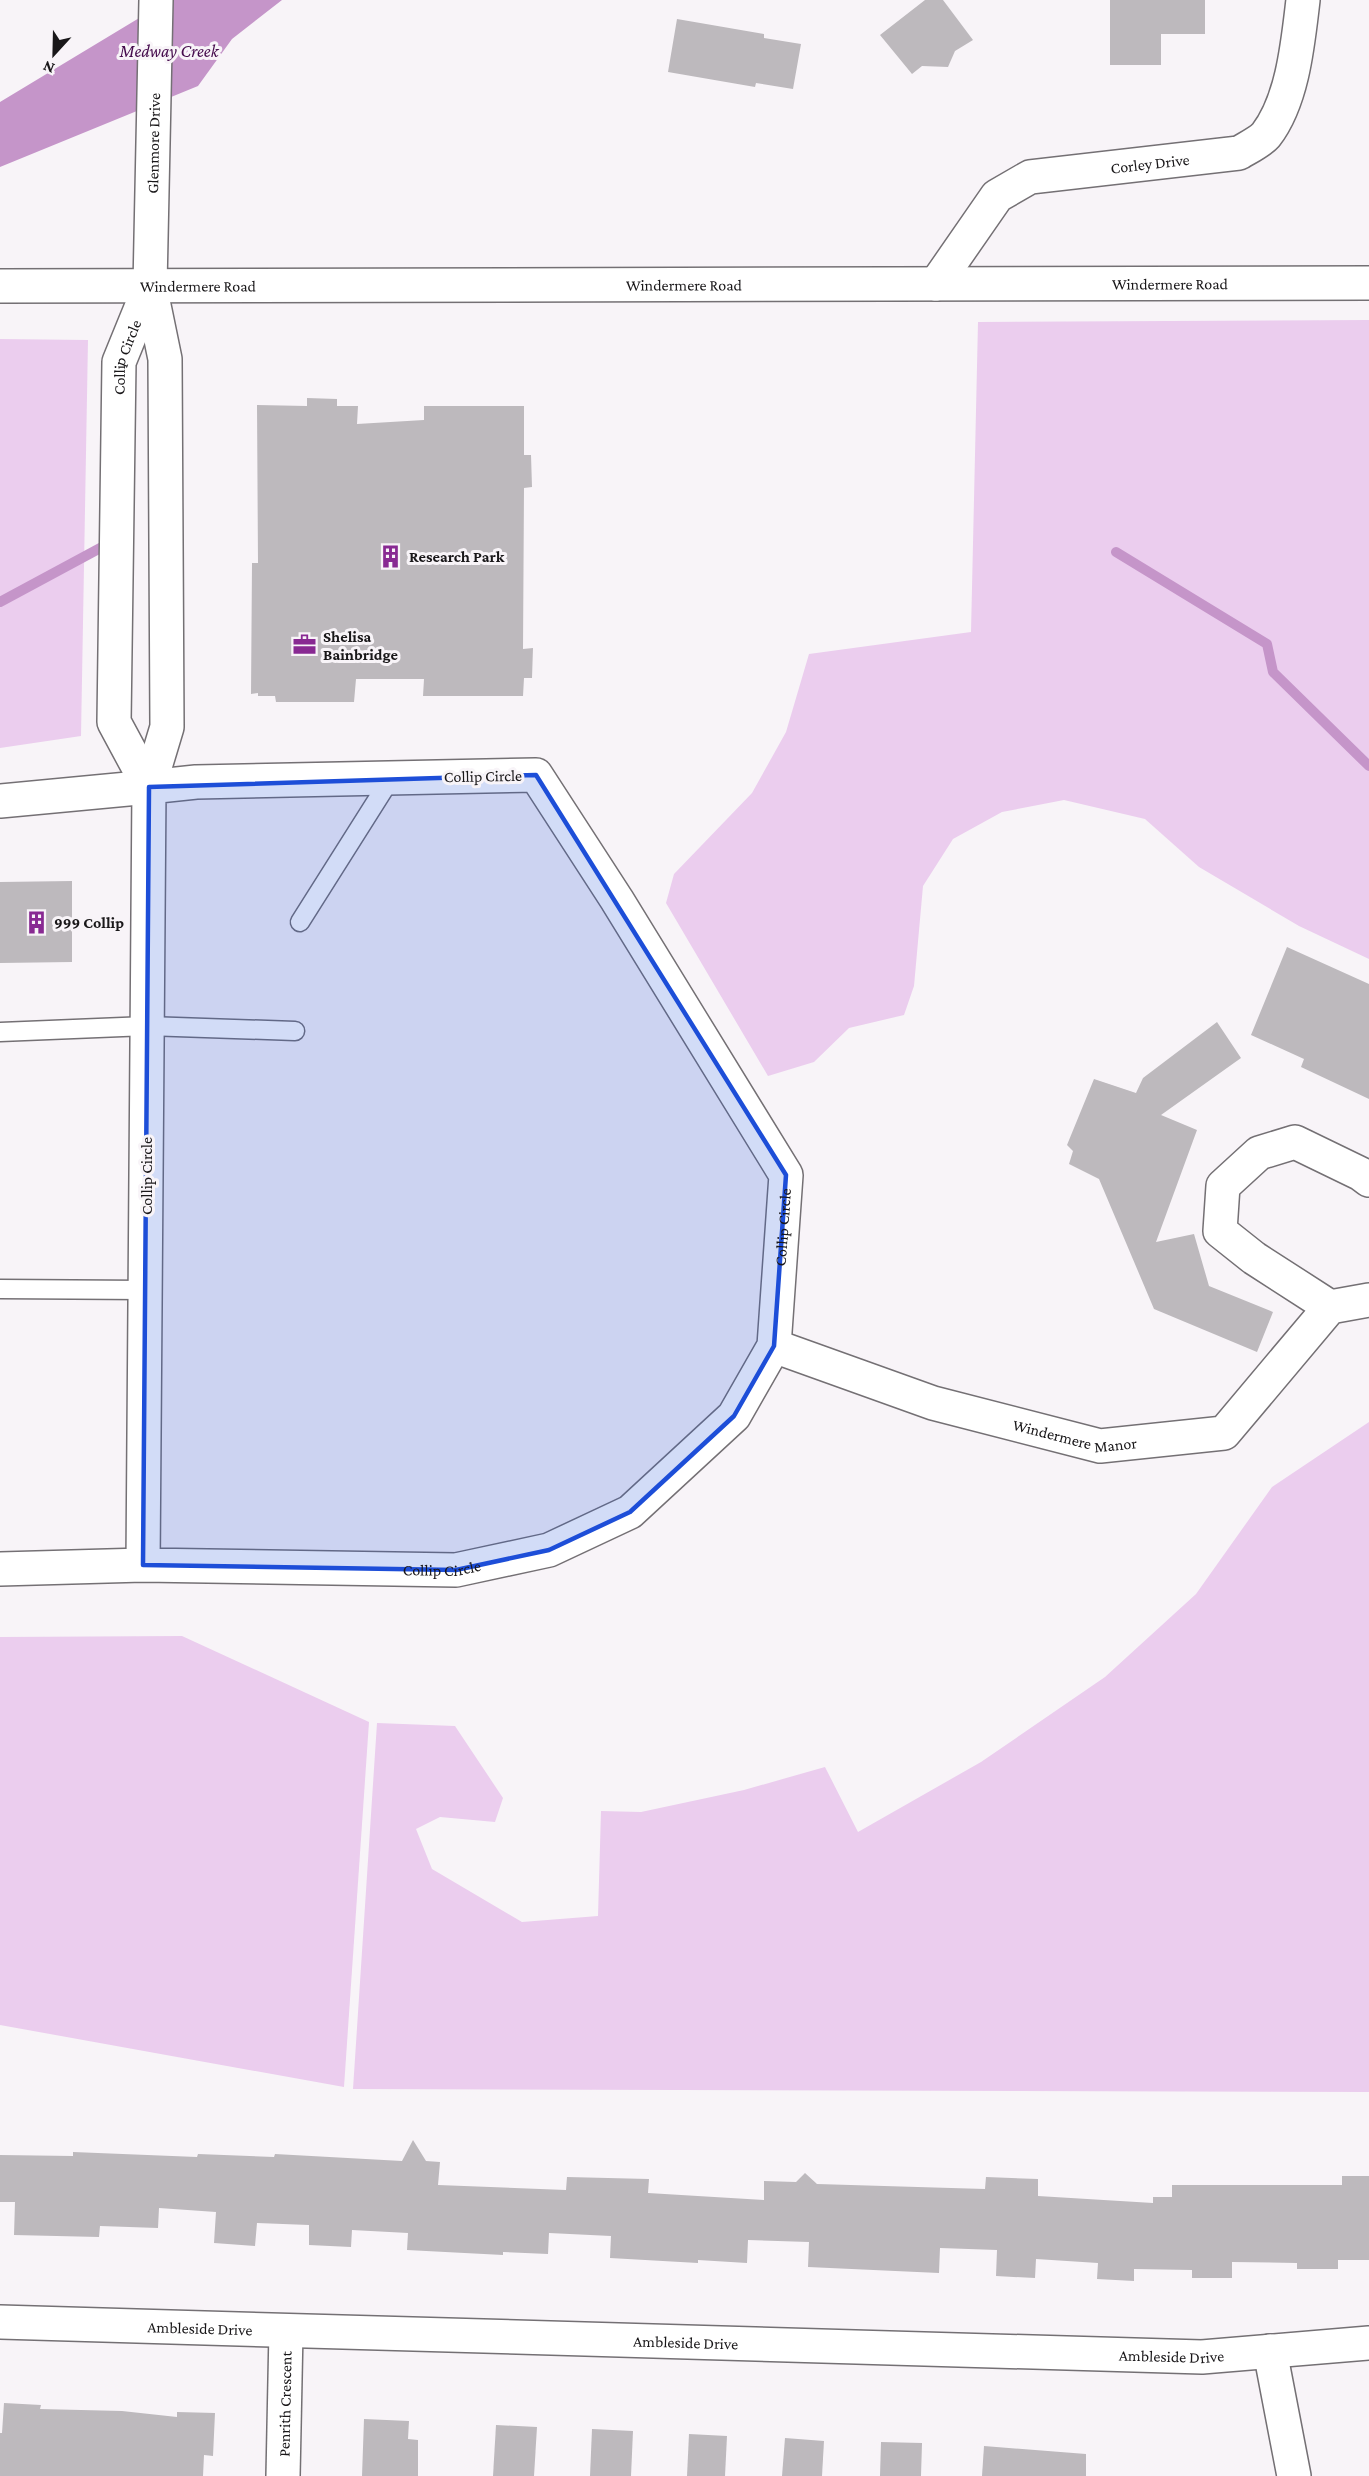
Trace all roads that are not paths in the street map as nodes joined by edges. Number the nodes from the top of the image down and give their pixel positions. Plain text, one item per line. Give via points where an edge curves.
1 (156, 0) edge
2 (1303, 0) edge
3 (1369, 283) edge
4 (936, 284) junction
5 (0, 286) edge
6 (150, 286) junction
7 (391, 778) junction
8 (149, 787) junction
9 (0, 801) edge
10 (300, 922) dead end
11 (147, 1026) junction
12 (295, 1031) dead end
13 (0, 1032) edge
14 (1369, 1180) edge
15 (0, 1289) edge
16 (146, 1290) junction
17 (1369, 1300) edge
18 (1330, 1307) junction
19 (774, 1346) junction
20 (143, 1565) junction
21 (0, 1569) edge
22 (0, 2322) edge
23 (286, 2331) junction
24 (1369, 2343) edge
25 (1270, 2351) junction
26 (283, 2476) edge
27 (1294, 2476) edge

1 - 6 street, Glenmore Drive
2 - 4 street, Corley Drive via 1297,51 1285,99 1265,136 1239,153 1030,177 997,196
3 - 4 street, Windermere Road
4 - 6 street, Windermere Road
5 - 6 street, Windermere Road
6 - 8 street, Collip Circle via 165,359 167,727
6 - 8 street, Collip Circle via 119,362 114,722
7 - 8 street, Collip Circle via 196,782
7 - 10 lane
7 - 19 street, Collip Circle via 536,775 786,1175
8 - 9 street, Collip Circle
8 - 11 street, Collip Circle
11 - 12 lane
11 - 13 lane
11 - 16 street, Collip Circle
14 - 18 street via 1295,1142 1259,1153 1223,1186 1220,1231
15 - 16 lane
16 - 20 street, Collip Circle
17 - 18 street
18 - 19 street, Windermere Manor via 1224,1433 1100,1446 933,1403
19 - 20 street, Collip Circle via 734,1416 630,1512 549,1550 456,1570
20 - 21 street, Collip Circle
22 - 23 street, Ambleside Drive
23 - 25 street, Ambleside Drive via 1202,2357
23 - 26 street, Penrith Crescent
24 - 25 street, Ambleside Drive
25 - 27 street

